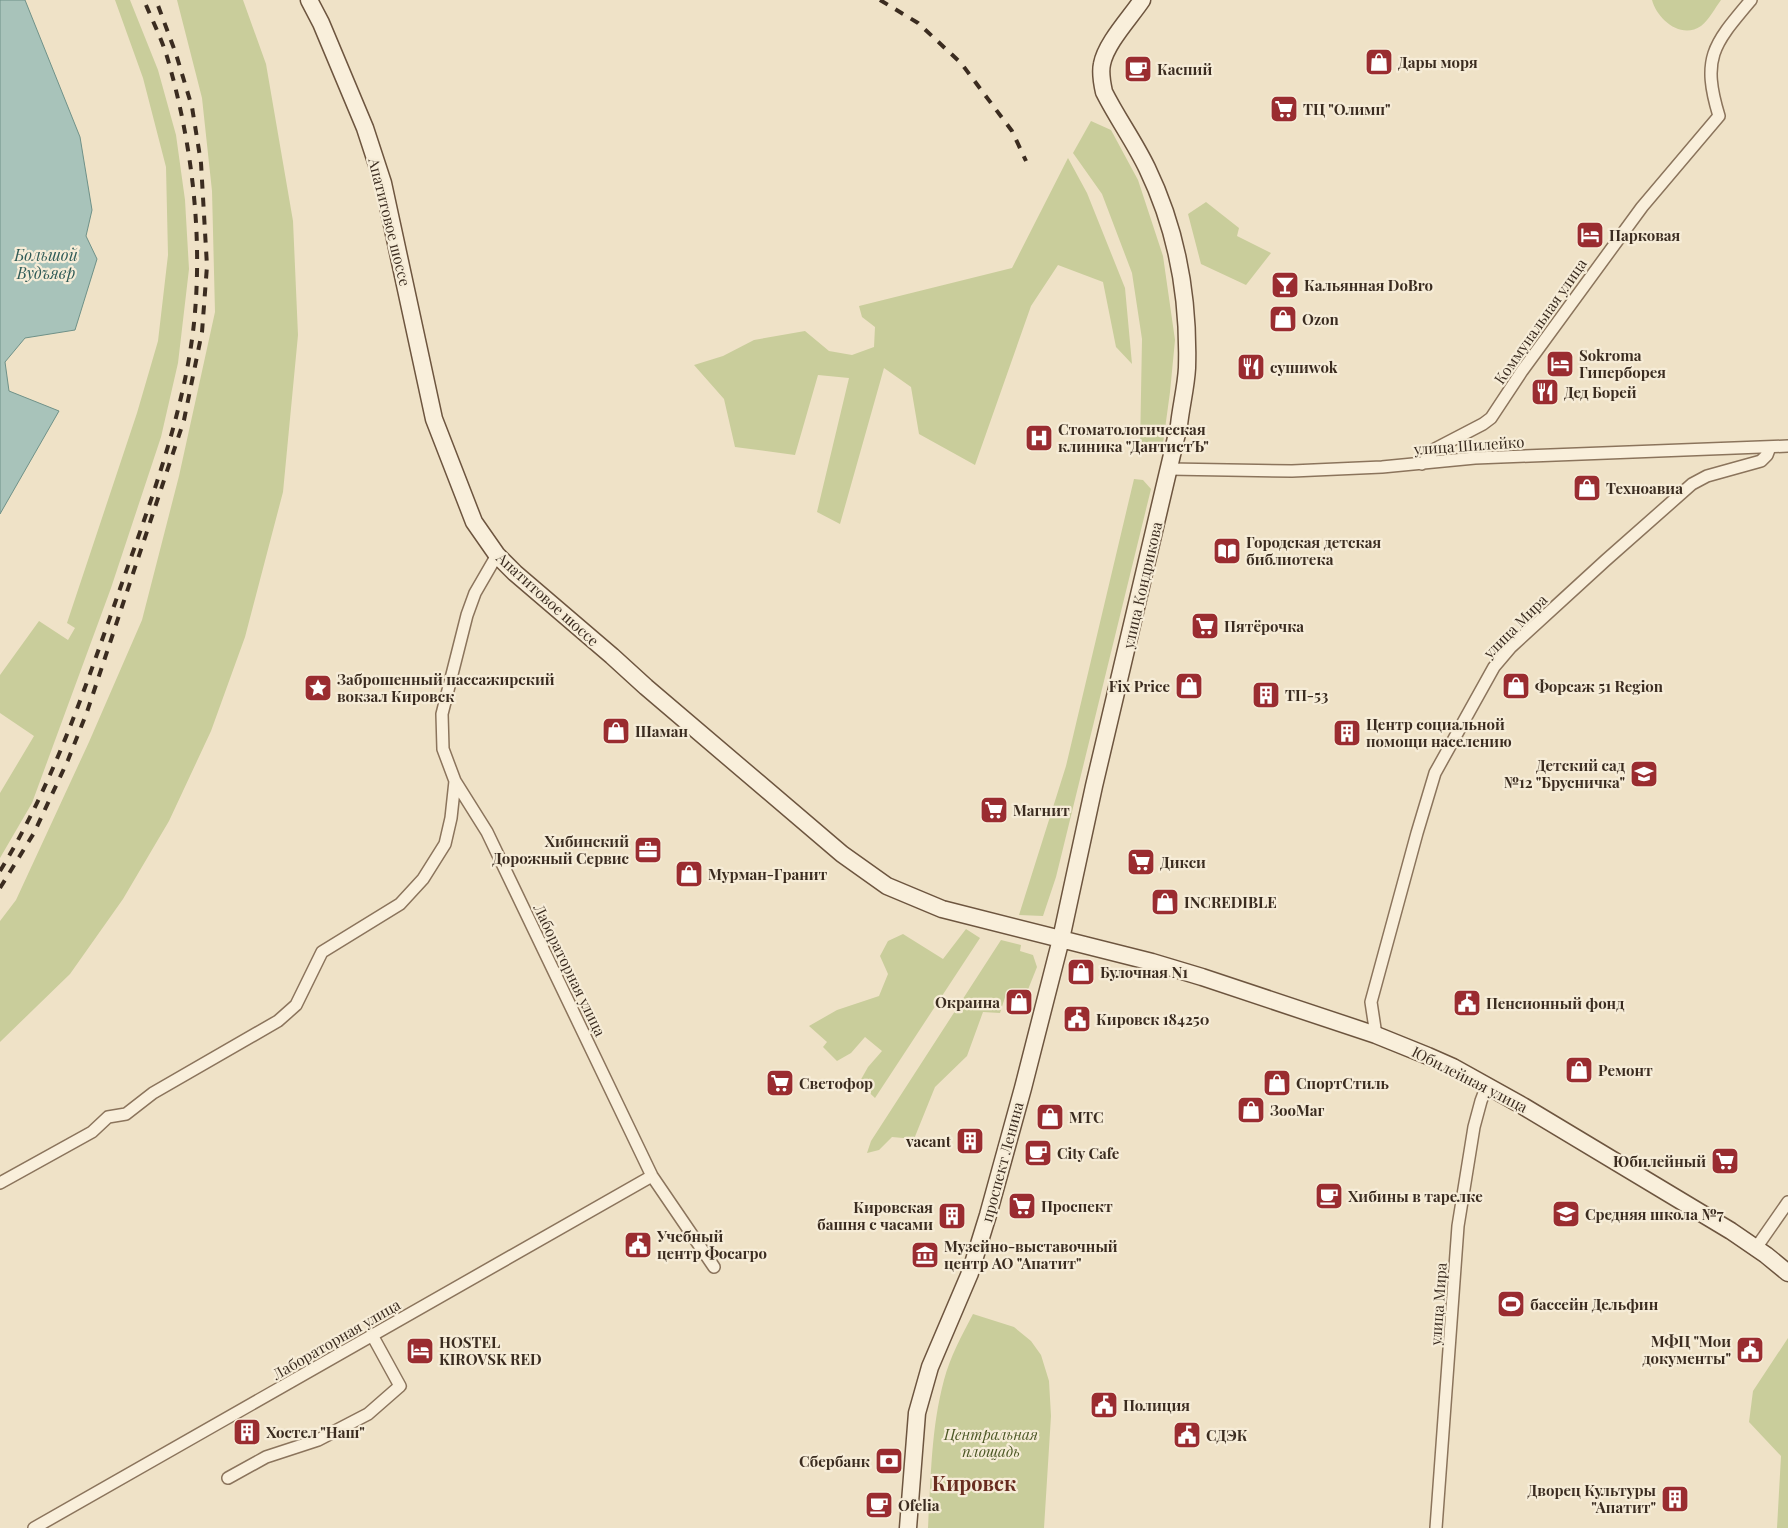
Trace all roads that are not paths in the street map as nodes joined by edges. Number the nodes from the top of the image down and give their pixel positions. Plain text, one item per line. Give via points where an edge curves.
1 (308, 0) edge
2 (1142, 0) edge
3 (1751, 0) edge
4 (1788, 446) edge
5 (1770, 447) junction
6 (1422, 464) junction
7 (1169, 469) junction
8 (497, 555) junction
9 (455, 781) junction
10 (1061, 939) junction
11 (1376, 1035) junction
12 (1487, 1085) junction
13 (652, 1176) junction
14 (0, 1183) edge
15 (1788, 1202) edge
16 (1756, 1248) junction
17 (714, 1267) dead end
18 (1788, 1273) edge
19 (372, 1336) junction
20 (228, 1478) dead end
21 (34, 1528) edge
22 (908, 1528) edge
23 (1436, 1528) edge

1 - 8 street, Апатитовое шоссе via 366,128 383,183 434,419 474,522
2 - 7 street, улица Кондрикова via 1108,48 1102,64 1102,78 1104,92 1159,195 1171,228 1181,273 1187,361 1179,425
3 - 6 street, Коммунальная улица via 1725,32 1714,53 1712,85 1719,116 1642,207 1491,418 1435,449
4 - 5 street, улица Шилейко
5 - 6 street, улица Шилейко via 1475,458
5 - 11 street, улица Мира via 1760,461 1707,476 1692,484 1494,666 1435,773 1371,1002
6 - 7 street, улица Шилейко via 1292,471
7 - 10 street, улица Кондрикова
8 - 9 street, Лабораторная улица via 475,593 467,615 442,714 443,749
8 - 10 street, Апатитовое шоссе via 805,823 887,886 942,909
9 - 13 street, Лабораторная улица via 487,832
9 - 14 street, Лабораторная улица via 452,818 445,844 423,879 400,904 322,952 296,1004 278,1021 153,1092 126,1114 108,1117 92,1132
10 - 11 street, Юбилейная улица via 1152,962
10 - 22 street, проспект Ленина via 988,1215 970,1273 924,1387 914,1438
11 - 12 street, Юбилейная улица
12 - 16 street, Юбилейная улица
12 - 23 street, улица Мира via 1474,1127 1458,1226
13 - 17 street, Лабораторная улица
13 - 19 street, Лабораторная улица
15 - 16 street
16 - 18 street, Юбилейная улица
19 - 20 street via 400,1386 368,1414 318,1440 266,1457
19 - 21 street, Лабораторная улица

